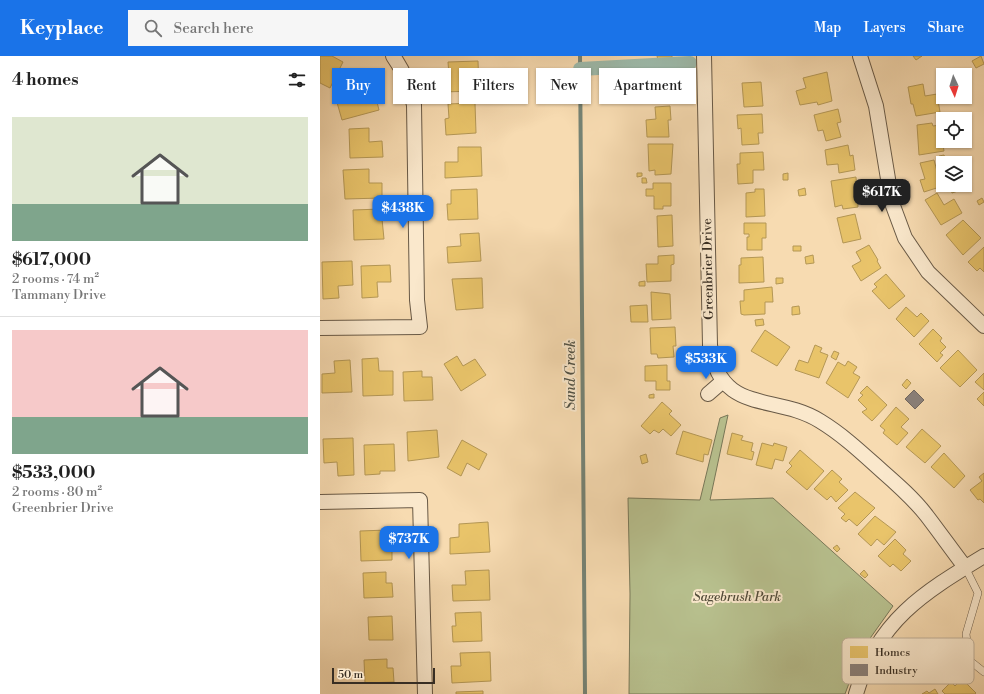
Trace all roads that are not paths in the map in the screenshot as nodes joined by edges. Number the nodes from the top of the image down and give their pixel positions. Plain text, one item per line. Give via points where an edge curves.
1 (393, 56) edge
2 (704, 56) edge
3 (860, 56) edge
4 (984, 326) edge
5 (320, 328) edge
6 (723, 381) junction
7 (708, 394) dead end
8 (320, 502) edge
9 (984, 556) edge
10 (965, 567) junction
11 (883, 638) edge
12 (966, 638) edge
13 (974, 664) edge
14 (984, 672) edge
15 (859, 684) edge
16 (425, 694) edge
17 (856, 694) edge

1 - 5 street via 404,75 414,105 417,300 420,327
2 - 6 street, Greenbrier Drive via 710,345 712,362
3 - 4 street via 876,106 892,203 905,238 928,272
6 - 7 street
6 - 10 street, Greenbrier Drive via 746,397 802,412 844,437 916,503
8 - 16 street via 420,500
9 - 10 street
10 - 11 street via 914,602 901,614
10 - 12 lane via 978,593
13 - 14 lane
15 - 17 street

